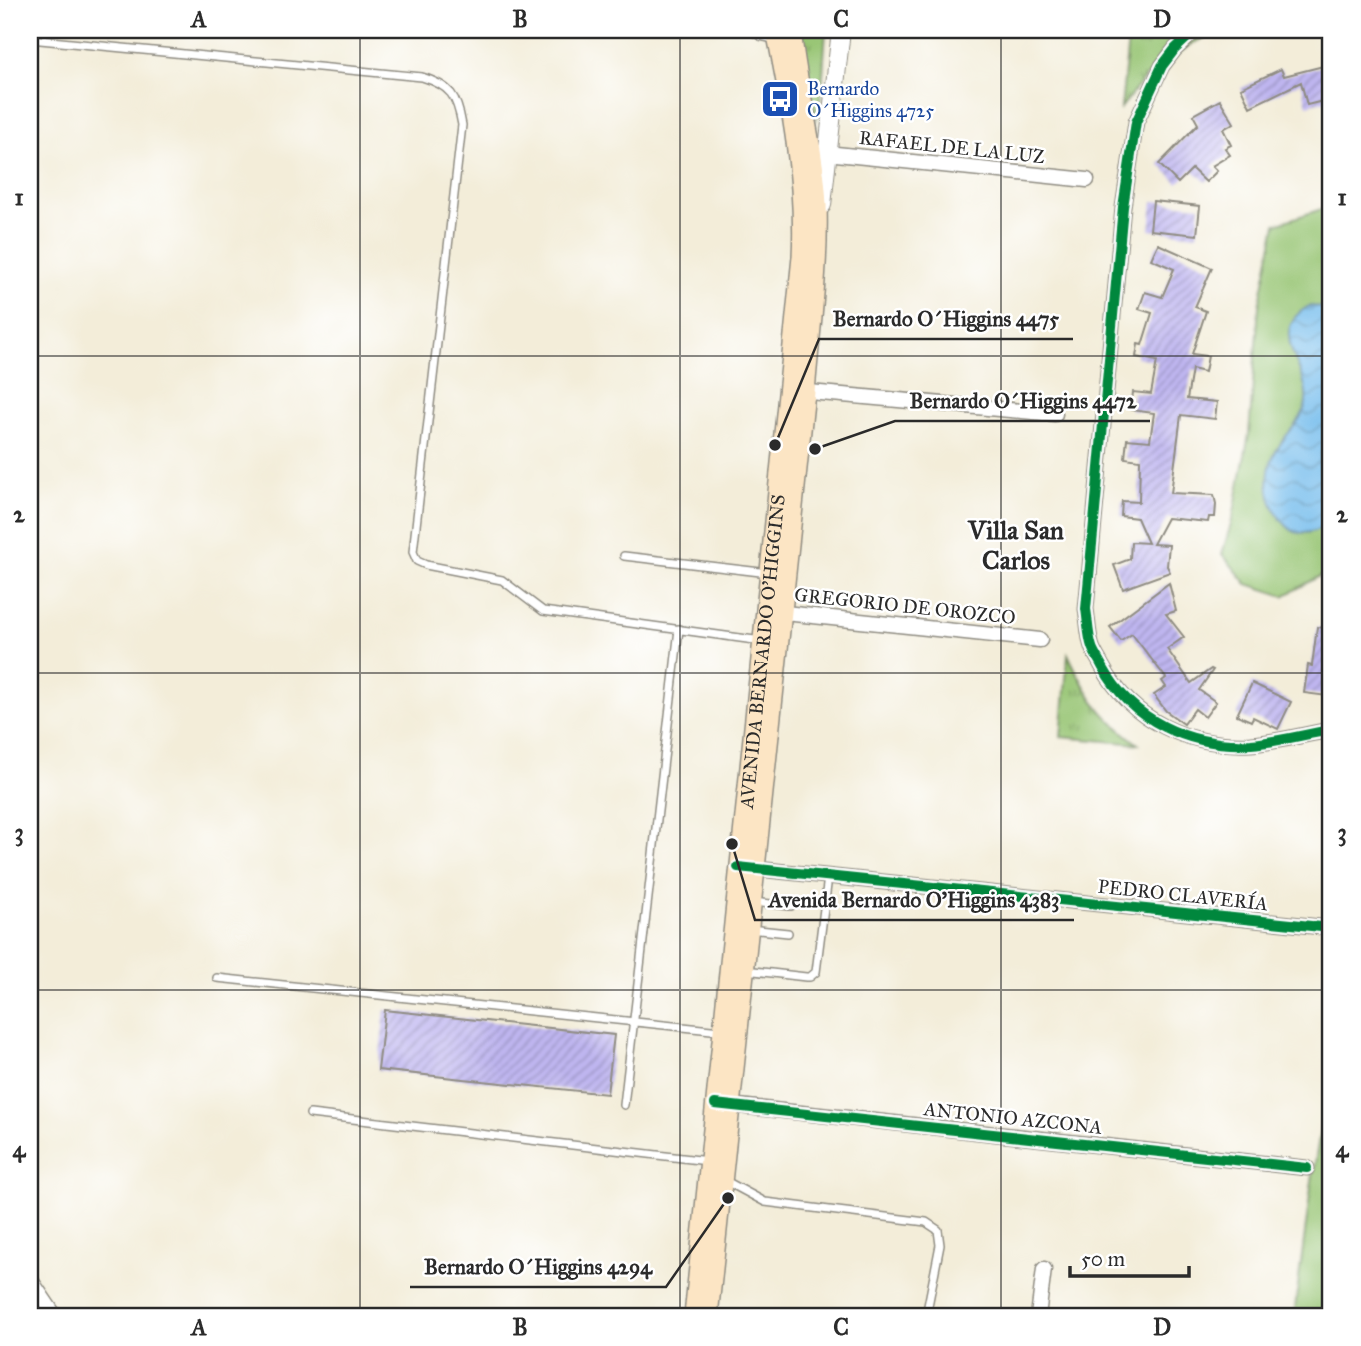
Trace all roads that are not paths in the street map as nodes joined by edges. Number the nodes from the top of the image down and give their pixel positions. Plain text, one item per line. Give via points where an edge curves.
1 (750, 30) edge
2 (841, 30) edge
3 (1203, 30) edge
4 (784, 34) edge
5 (30, 39) edge
6 (820, 152) junction
7 (1087, 180) dead end
8 (798, 391) junction
9 (1055, 414) dead end
10 (624, 556) dead end
11 (770, 573) junction
12 (775, 612) junction
13 (679, 629) junction
14 (1040, 640) dead end
15 (763, 641) junction
16 (1331, 730) edge
17 (746, 868) junction
18 (828, 877) junction
19 (751, 902) junction
20 (791, 906) dead end
21 (814, 909) dead end
22 (824, 910) junction
23 (749, 928) junction
24 (1331, 928) edge
25 (788, 933) dead end
26 (812, 935) dead end
27 (821, 936) junction
28 (744, 970) junction
29 (217, 978) dead end
30 (635, 1022) junction
31 (730, 1032) junction
32 (624, 1105) dead end
33 (723, 1105) junction
34 (310, 1114) dead end
35 (719, 1167) junction
36 (1307, 1168) dead end
37 (1044, 1269) dead end
38 (30, 1279) edge
39 (51, 1314) edge
40 (707, 1316) edge
41 (926, 1316) edge
42 (1038, 1316) edge

1 - 4 lane via 760,36
2 - 6 street
3 - 16 street via 1191,34 1162,66 1136,122 1123,207 1086,609 1092,647 1128,702 1150,721 1195,737 1223,744 1254,744
4 - 6 main road, AVENIDA BERNARDO O'HIGGINS
4 - 8 main road, AVENIDA BERNARDO O'HIGGINS via 803,218
5 - 13 lane via 422,77 448,88 462,125 413,552 417,561 426,565 502,580 543,611
6 - 7 street, RAFAEL DE LA LUZ
6 - 8 main road, AVENIDA BERNARDO O'HIGGINS via 817,250
8 - 9 street
8 - 11 main road, AVENIDA BERNARDO O'HIGGINS
8 - 12 main road, AVENIDA BERNARDO O'HIGGINS
10 - 11 lane
11 - 12 main road, AVENIDA BERNARDO O'HIGGINS
12 - 14 street, GREGORIO DE OROZCO
12 - 15 main road, AVENIDA BERNARDO O'HIGGINS
12 - 17 main road, AVENIDA BERNARDO O'HIGGINS
13 - 15 lane
13 - 30 lane
15 - 17 main road, AVENIDA BERNARDO O'HIGGINS
17 - 18 street, PEDRO CLAVERÍA
17 - 19 main road, AVENIDA BERNARDO O'HIGGINS
17 - 31 main road, AVENIDA BERNARDO O'HIGGINS
18 - 22 lane
18 - 24 street, PEDRO CLAVERÍA
19 - 20 lane
19 - 23 main road, AVENIDA BERNARDO O'HIGGINS
21 - 22 lane
22 - 27 lane
23 - 25 lane
23 - 28 main road, AVENIDA BERNARDO O'HIGGINS
26 - 27 lane
27 - 28 lane via 818,968 810,977
28 - 31 main road, AVENIDA BERNARDO O'HIGGINS
29 - 30 lane
30 - 31 lane
30 - 32 lane
31 - 33 main road, AVENIDA BERNARDO O'HIGGINS
33 - 35 main road, AVENIDA BERNARDO O'HIGGINS
33 - 36 street, ANTONIO AZCONA
34 - 35 lane
35 - 40 main road, AVENIDA BERNARDO O'HIGGINS
35 - 41 lane via 765,1202 926,1222 938,1230 940,1245
37 - 42 street
38 - 39 street

